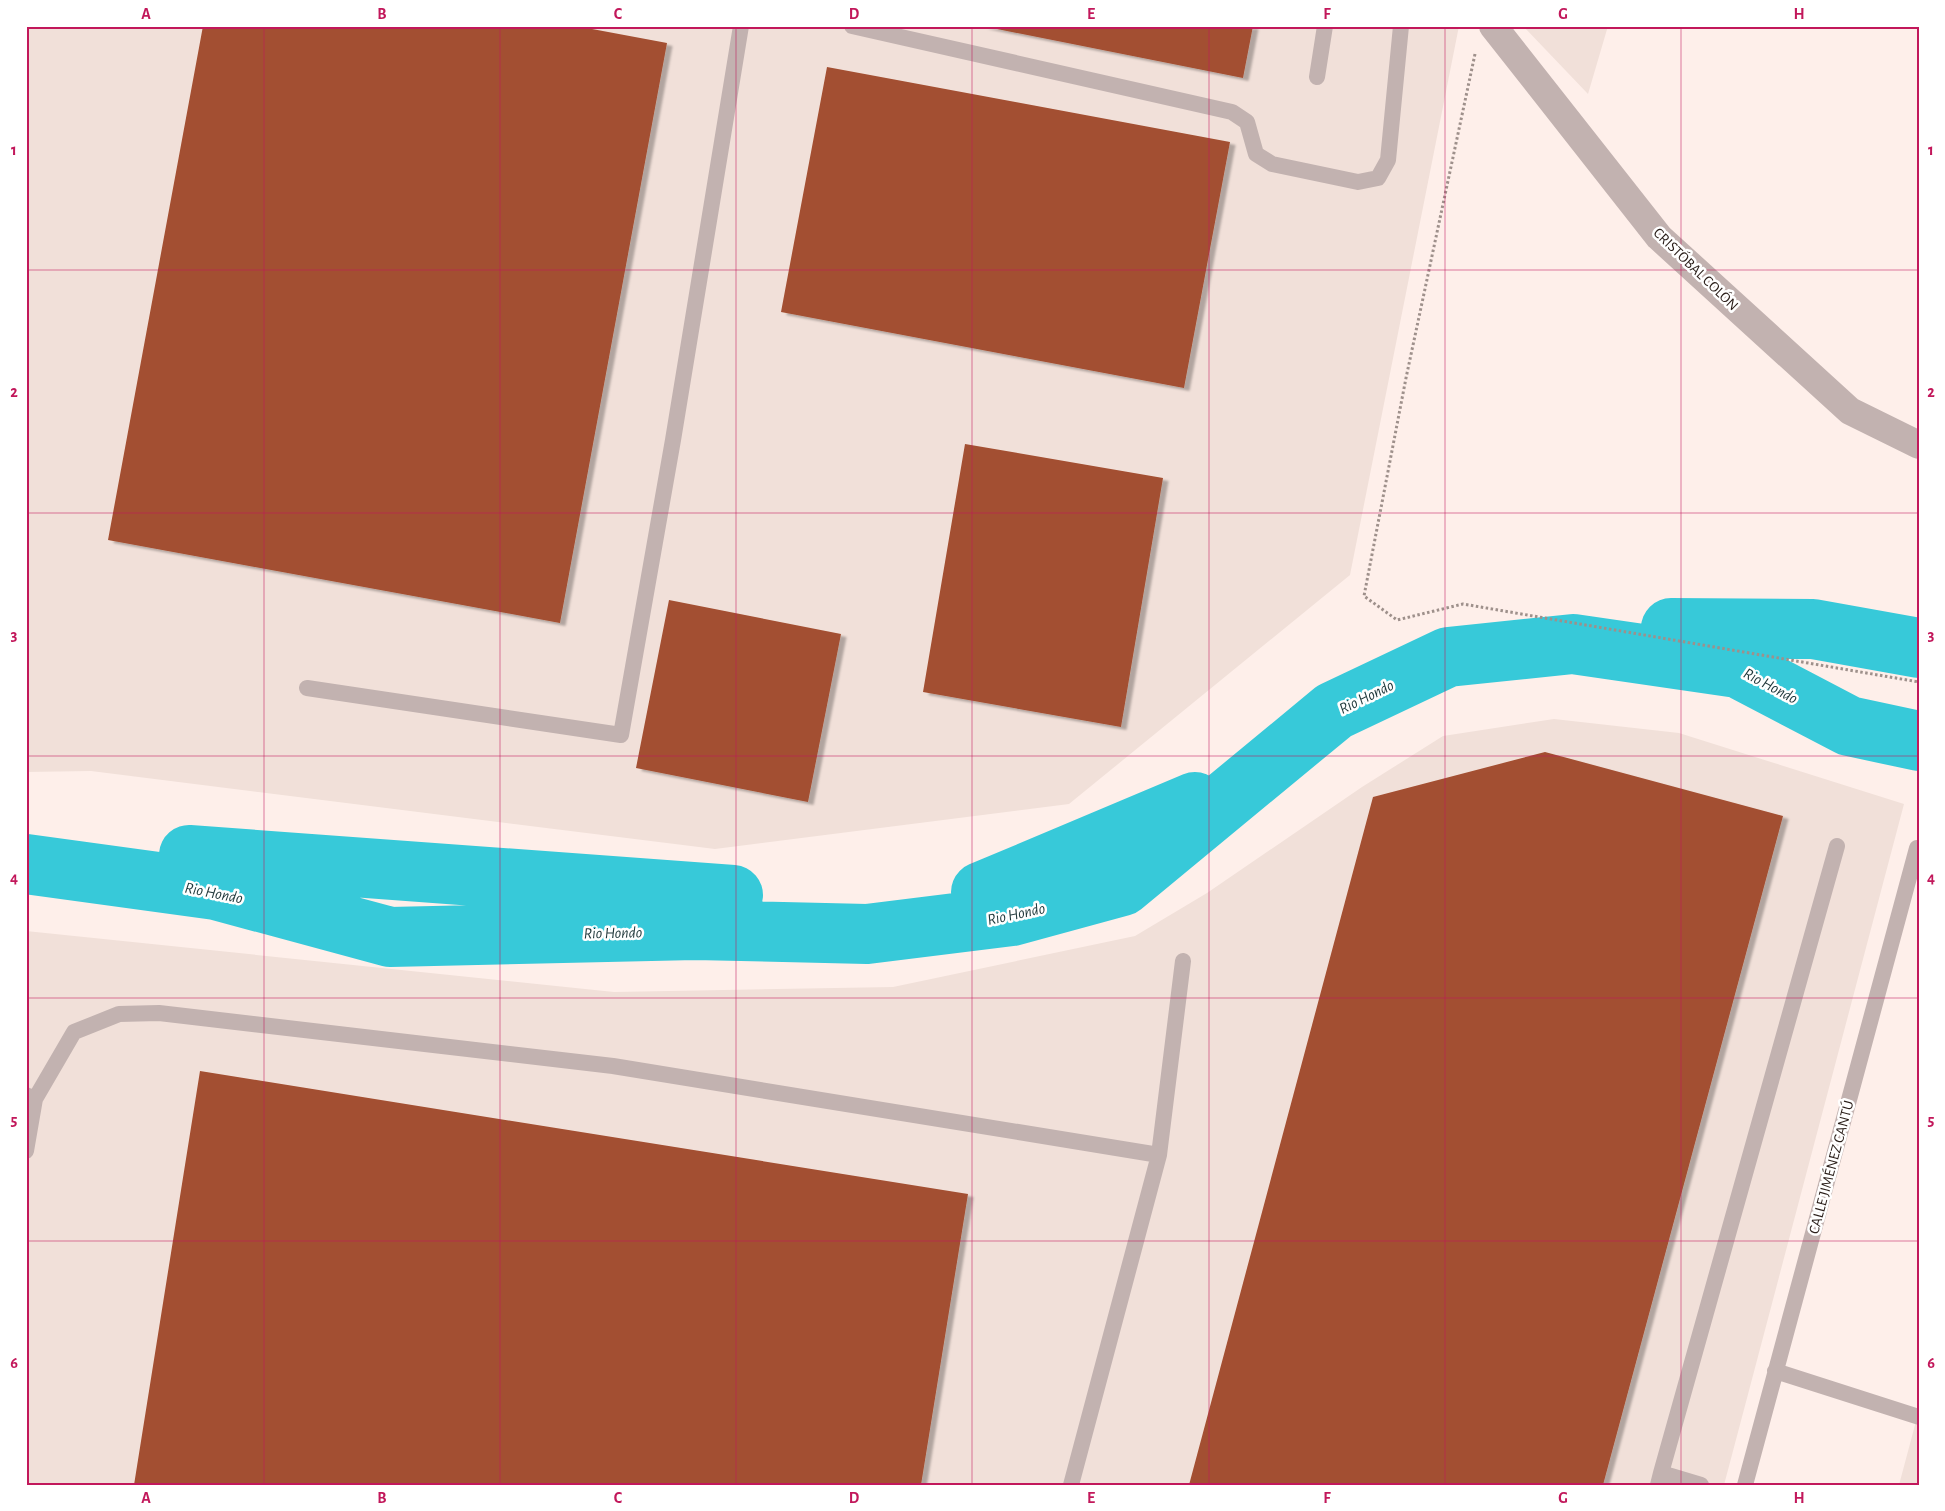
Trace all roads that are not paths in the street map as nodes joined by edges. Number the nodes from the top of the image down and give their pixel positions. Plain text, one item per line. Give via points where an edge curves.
1 (741, 26) edge
2 (852, 26) edge
3 (1325, 26) edge
4 (1401, 26) edge
5 (1485, 36) edge
6 (1317, 77) dead end
7 (1919, 445) edge
8 (307, 688) dead end
9 (1837, 846) dead end
10 (1917, 848) dead end
11 (1183, 961) dead end
12 (30, 1097) edge
13 (26, 1151) edge
14 (1159, 1155) junction
15 (1776, 1371) junction
16 (1919, 1417) edge
17 (1659, 1479) edge
18 (1072, 1485) edge
19 (1701, 1485) edge
20 (1745, 1485) edge

1 - 8 lane via 621,735
2 - 4 lane via 1232,112 1248,122 1256,154 1272,164 1358,182 1378,178 1388,160
3 - 6 lane
5 - 7 street, CRISTÓBAL COLÓN via 1659,237 1850,411
9 - 17 lane
10 - 15 lane, CALLE JIMÉNEZ CANTÚ
11 - 14 lane
12 - 13 lane
12 - 14 lane via 74,1032 120,1014 160,1013 613,1066
14 - 18 lane
15 - 16 lane
15 - 20 lane, CALLE JIMÉNEZ CANTÚ
17 - 19 lane

